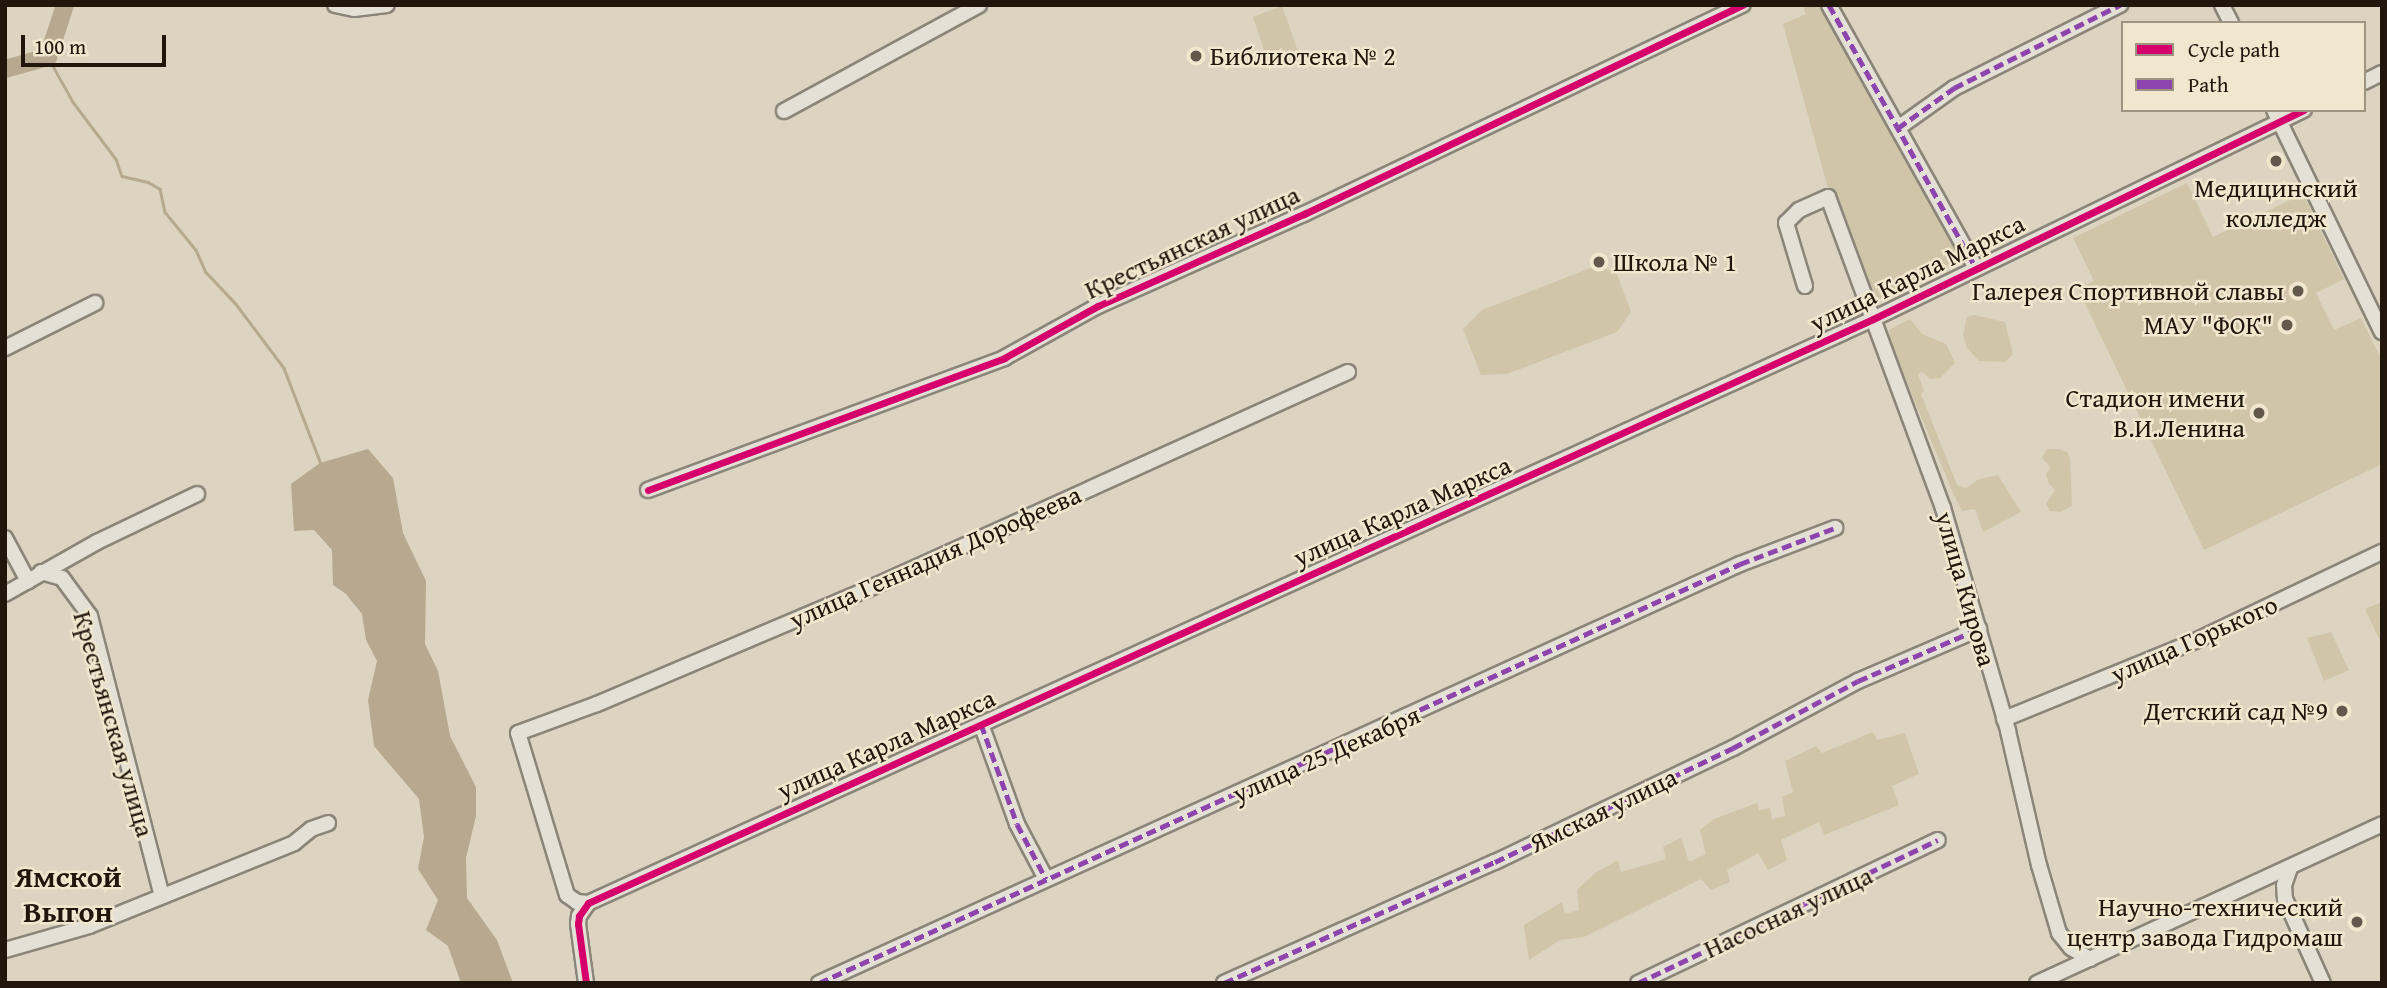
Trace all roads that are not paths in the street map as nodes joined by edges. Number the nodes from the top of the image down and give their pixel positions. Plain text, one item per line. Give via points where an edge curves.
1 (335, 5) edge
2 (387, 5) edge
3 (979, 5) edge
4 (1743, 5) edge
5 (1829, 5) edge
6 (2119, 5) edge
7 (2222, 5) edge
8 (2230, 21) edge
9 (2382, 73) edge
10 (2366, 81) edge
11 (784, 111) dead end
12 (2295, 112) edge
13 (2277, 116) edge
14 (1898, 128) junction
15 (1976, 268) junction
16 (1805, 286) dead end
17 (95, 303) dead end
18 (1873, 319) junction
19 (2382, 332) edge
20 (5, 348) edge
21 (1348, 372) dead end
22 (648, 490) dead end
23 (197, 494) dead end
24 (1835, 528) dead end
25 (5, 538) edge
26 (2382, 552) edge
27 (41, 572) junction
28 (28, 581) junction
29 (5, 594) edge
30 (1979, 629) junction
31 (2004, 719) junction
32 (981, 724) junction
33 (328, 823) dead end
34 (2382, 824) edge
35 (1938, 841) dead end
36 (2290, 868) junction
37 (1045, 879) junction
38 (2254, 884) junction
39 (162, 896) junction
40 (2286, 902) junction
41 (588, 903) junction
42 (2059, 933) junction
43 (5, 950) edge
44 (2090, 958) junction
45 (2054, 975) junction
46 (586, 983) edge
47 (818, 983) edge
48 (1224, 983) edge
49 (1638, 983) edge
50 (2037, 983) edge
51 (2323, 983) edge

1 - 2 street via 354,9
3 - 11 street
4 - 22 street, Крестьянская улица via 1304,214 1098,306 1004,358
5 - 14 street
6 - 14 street via 1954,88
7 - 8 street
9 - 10 street
12 - 13 street, улица Карла Маркса
13 - 15 street, улица Карла Маркса
13 - 19 street
14 - 15 street
15 - 18 street, улица Карла Маркса
16 - 18 street, улица Кирова via 1786,223 1799,210 1828,197
17 - 20 street
18 - 30 street, улица Кирова via 1941,501
18 - 32 street, улица Карла Маркса
21 - 41 street, улица Геннадия Дорофеева via 866,590 518,733 567,895
23 - 27 street
24 - 37 street, улица 25 Декабря via 1740,564
25 - 28 street
26 - 31 street, улица Горького via 2195,641
27 - 28 street
27 - 39 street, Крестьянская улица via 62,578 90,616
28 - 29 street
30 - 31 street, улица Кирова
30 - 48 street, Ямская улица via 1858,681 1733,748 1495,862
31 - 42 street, улица Кирова
32 - 37 street via 1017,824
32 - 41 street, улица Карла Маркса
33 - 39 street via 293,843
34 - 36 street
35 - 49 street, Насосная улица
36 - 38 street
36 - 40 street via 2284,885
37 - 47 street, улица 25 Декабря
38 - 40 street via 2272,888
38 - 44 street
39 - 43 street via 89,926
40 - 51 street
41 - 46 street via 578,924
42 - 44 street via 2071,948
42 - 45 street, улица Кирова via 2064,961
44 - 45 street
45 - 50 street

